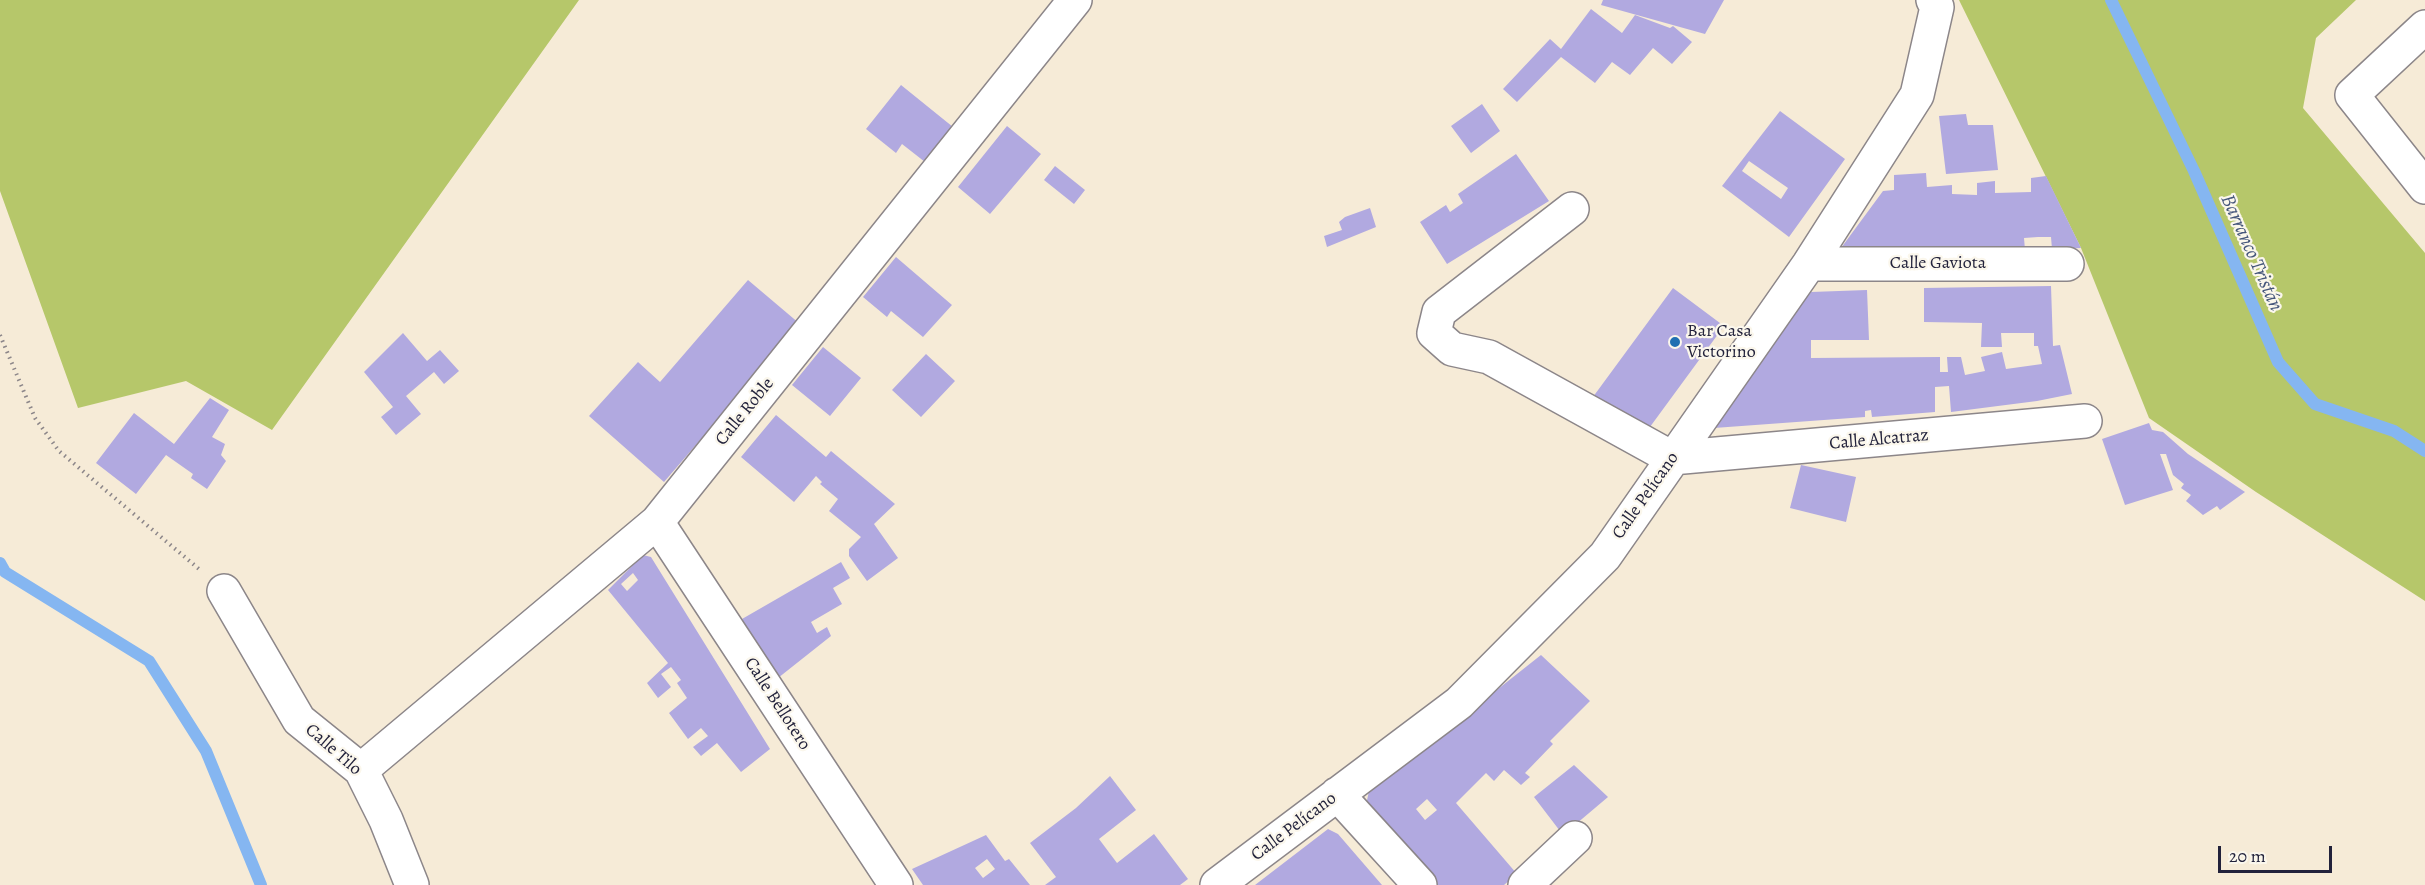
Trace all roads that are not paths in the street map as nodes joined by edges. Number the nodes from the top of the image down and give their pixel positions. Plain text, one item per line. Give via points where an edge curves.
1 (1075, 0) edge
2 (1933, 0) edge
3 (2425, 27) edge
4 (2425, 187) edge
5 (1572, 209) dead end
6 (1809, 264) junction
7 (2067, 264) dead end
8 (2085, 421) dead end
9 (1672, 458) junction
10 (657, 522) junction
11 (224, 591) road end
12 (361, 770) junction
13 (1337, 794) junction
14 (1575, 838) dead end
15 (412, 885) edge
16 (896, 885) edge
17 (1216, 885) edge
18 (1420, 885) edge
19 (1524, 885) edge

1 - 10 street, Calle Roble
2 - 6 street, Calle Pelícano via 1936,7 1917,95
3 - 4 street via 2352,95
5 - 9 street via 1439,312 1434,333 1452,349 1489,357
6 - 7 street, Calle Gaviota
6 - 9 street, Calle Pelícano
8 - 9 street, Calle Alcatraz
9 - 13 street, Calle Pelícano via 1605,556 1459,702
10 - 12 street, Calle Roble
10 - 16 street, Calle Bellotero
11 - 12 street, Calle Tilo via 299,720
12 - 15 street, Calle Tilo
13 - 17 street, Calle Pelícano
13 - 18 street
14 - 19 street

